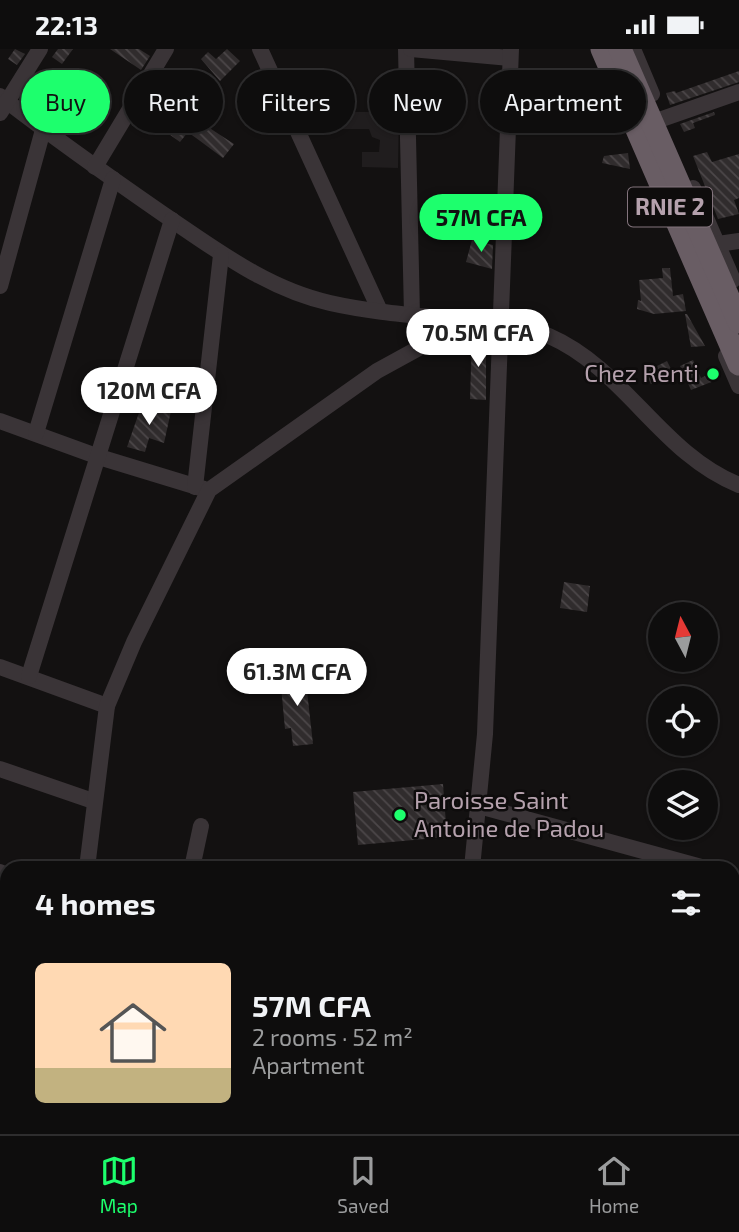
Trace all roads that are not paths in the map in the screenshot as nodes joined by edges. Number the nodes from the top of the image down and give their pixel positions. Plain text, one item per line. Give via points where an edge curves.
1 (40, 49) edge
2 (166, 49) edge
3 (260, 49) edge
4 (409, 49) edge
5 (592, 49) edge
6 (602, 49) edge
7 (620, 49) edge
8 (633, 49) edge
9 (510, 54) edge
10 (739, 92) edge
11 (2, 103) edge
12 (21, 116) edge
13 (662, 119) junction
14 (42, 133) edge
15 (47, 133) edge
16 (95, 167) junction
17 (113, 179) junction
18 (172, 220) junction
19 (739, 241) edge
20 (718, 244) junction
21 (221, 254) junction
22 (0, 286) edge
23 (739, 295) edge
24 (380, 311) junction
25 (412, 315) junction
26 (470, 320) junction
27 (501, 321) junction
28 (739, 322) edge
29 (739, 364) edge
30 (739, 386) edge
31 (0, 421) edge
32 (36, 433) junction
33 (99, 457) junction
34 (739, 485) edge
35 (202, 489) junction
36 (0, 667) edge
37 (29, 676) junction
38 (107, 706) junction
39 (0, 769) edge
40 (93, 801) junction
41 (479, 806) junction
42 (201, 826) dead end
43 (87, 861) edge
44 (194, 861) edge
45 (473, 861) edge
46 (679, 861) edge

1 - 11 street
2 - 16 street
3 - 24 street
4 - 9 street
4 - 25 street
5 - 30 street
6 - 29 highway, RNIE 2 / RNIE 2
7 - 28 highway, RNIE 2 / RNIE 2
8 - 13 street
9 - 27 street
10 - 13 street
11 - 12 street
13 - 20 street
14 - 22 street
15 - 16 street
16 - 17 street
17 - 18 street
17 - 32 street
18 - 21 street
18 - 33 street
19 - 20 street
20 - 23 street
21 - 24 street via 297,293
21 - 35 street
24 - 25 street
25 - 26 street
26 - 27 street
26 - 35 street via 377,371
27 - 34 street via 549,335 582,354 682,452
27 - 41 street
31 - 32 street
32 - 33 street
33 - 35 street
33 - 37 street
35 - 38 street
36 - 37 street
37 - 38 street
38 - 40 street
39 - 40 street
40 - 43 street
41 - 45 street
41 - 46 street
42 - 44 street

